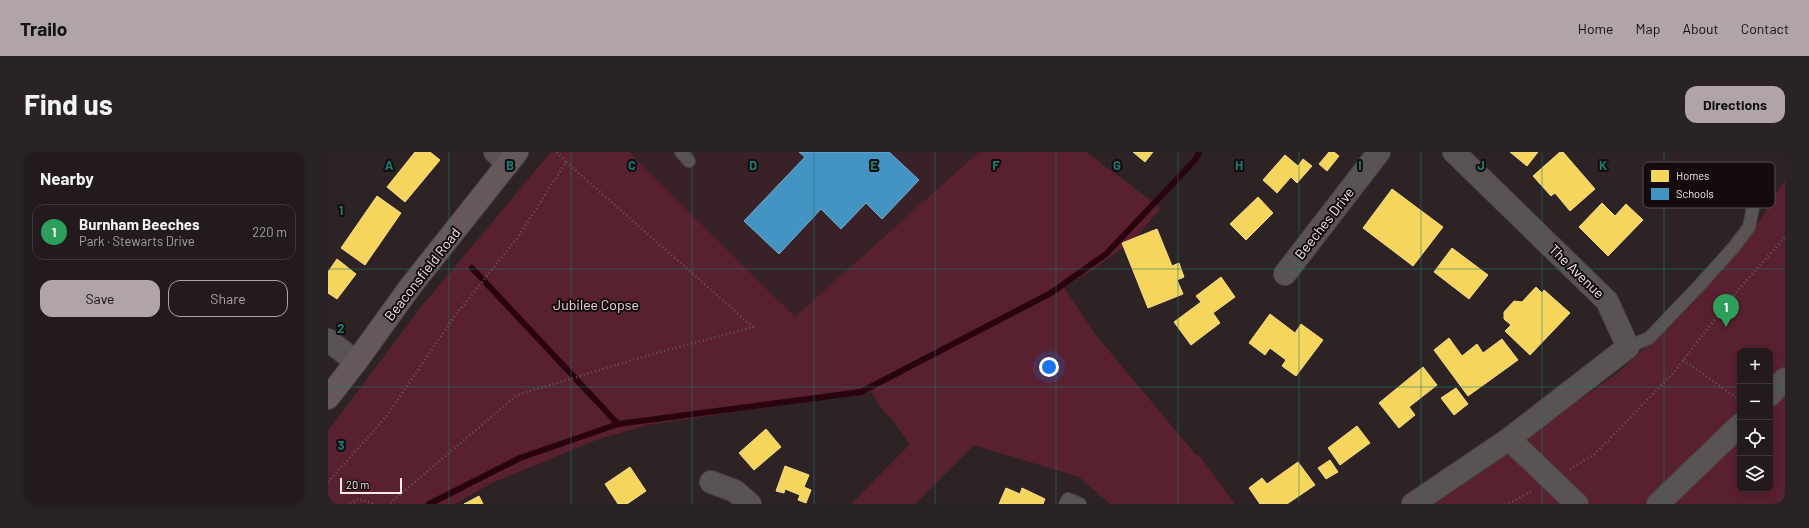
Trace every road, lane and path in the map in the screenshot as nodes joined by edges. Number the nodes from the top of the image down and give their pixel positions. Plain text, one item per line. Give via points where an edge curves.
1 (557, 152) edge
2 (1379, 152) edge
3 (1454, 152) edge
4 (507, 156) edge
5 (566, 162) junction
6 (1753, 208) edge
7 (1785, 236) edge
8 (1285, 274) dead end
9 (328, 340) edge
10 (1628, 347) junction
11 (1683, 360) junction
12 (356, 362) junction
13 (1785, 379) edge
14 (1773, 392) edge
15 (328, 398) edge
16 (1737, 398) edge
17 (1737, 428) edge
18 (1509, 439) junction
19 (1551, 480) junction
20 (328, 482) edge
21 (711, 482) dead end
22 (350, 504) edge
23 (376, 504) edge
24 (389, 504) edge
25 (750, 504) edge
26 (1065, 504) edge
27 (1080, 504) edge
28 (1413, 504) edge
29 (1509, 504) edge
30 (1577, 504) edge
31 (1658, 504) edge

1 - 5 path
2 - 8 street, Beeches Drive
3 - 10 street, The Avenue via 1607,301
4 - 12 main road, Beaconsfield Road
5 - 20 path via 518,237 454,317 386,416
5 - 24 path via 753,326 517,395
6 - 10 lane via 1749,227 1734,247 1649,338
7 - 11 path
9 - 12 street
10 - 18 street
11 - 16 path
11 - 19 path via 1595,454
12 - 15 main road, Beaconsfield Road
13 - 14 street
17 - 31 street
18 - 19 street
18 - 28 street
19 - 29 path
19 - 30 street
21 - 25 street via 735,491
22 - 23 path via 358,500
26 - 27 lane via 1068,499

